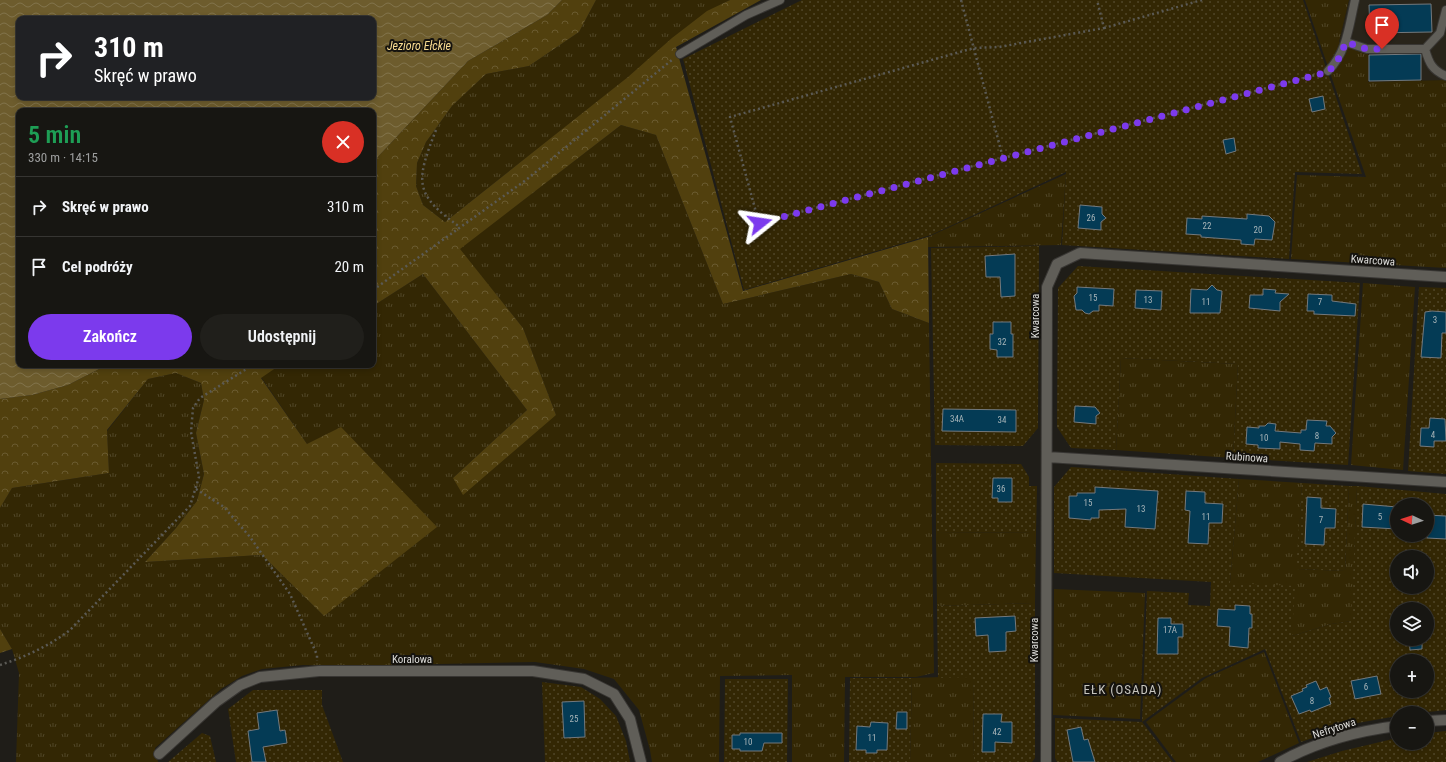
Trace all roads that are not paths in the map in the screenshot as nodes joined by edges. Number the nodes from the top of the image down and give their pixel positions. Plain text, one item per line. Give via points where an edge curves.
1 (780, 0) edge
2 (1355, 0) edge
3 (1446, 10) edge
4 (1346, 42) junction
5 (1425, 49) junction
6 (680, 54) road end
7 (1328, 72) road end
8 (1446, 76) edge
9 (1446, 277) edge
10 (1047, 457) junction
11 (1446, 482) edge
12 (1446, 720) edge
13 (1434, 721) edge
14 (1390, 727) edge
15 (159, 754) dead end
16 (641, 762) edge
17 (1046, 762) edge
18 (1280, 762) edge

1 - 6 lane via 746,15
2 - 4 lane
3 - 5 lane via 1440,33
4 - 5 lane via 1367,49
4 - 7 lane via 1337,62
5 - 8 lane via 1429,63 1436,71
9 - 10 street, Kwarcowa via 1080,254 1067,258 1057,264 1047,287
10 - 11 street, Rubinowa
10 - 17 street, Kwarcowa
12 - 13 street
14 - 18 street, Nefrytowa via 1332,740
15 - 16 street, Koralowa via 216,702 240,685 260,677 319,672 533,671 584,679 614,694 630,719

